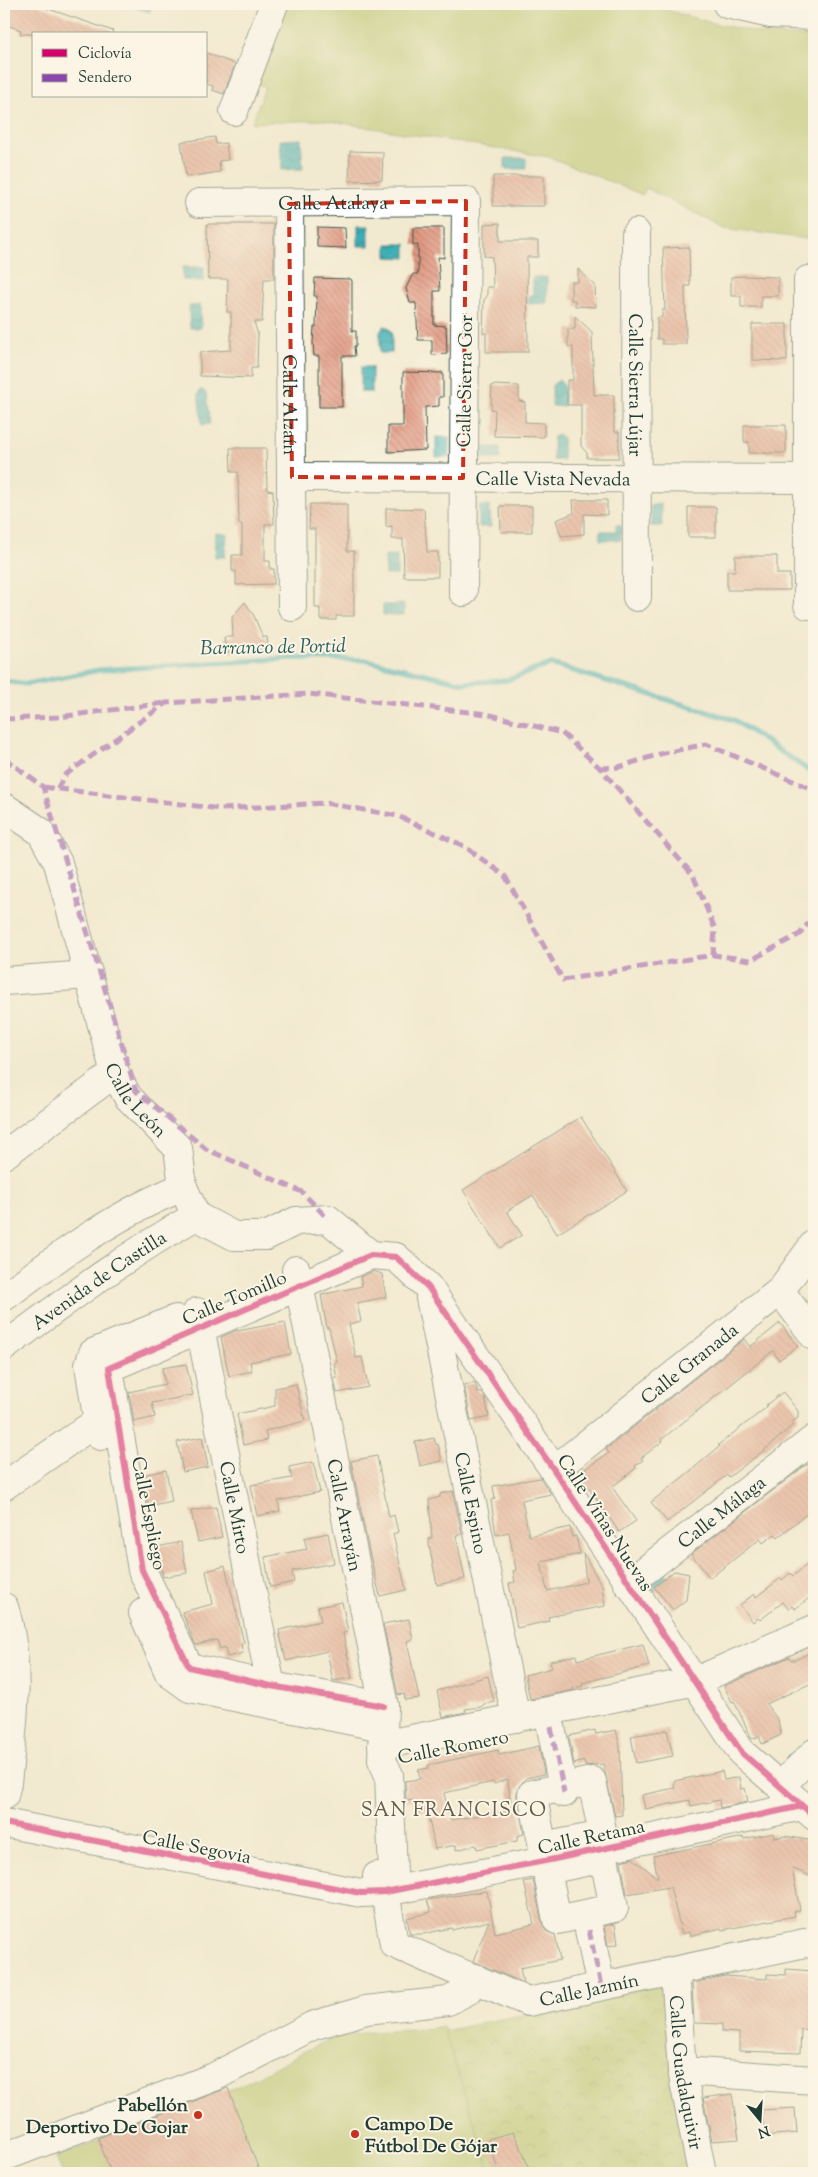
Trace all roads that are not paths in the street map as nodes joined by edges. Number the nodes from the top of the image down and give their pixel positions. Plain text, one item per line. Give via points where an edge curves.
1 (274, 4) edge
2 (727, 4) edge
3 (814, 16) edge
4 (234, 111) dead end
5 (466, 201) joint
6 (199, 203) dead end
7 (290, 204) junction
8 (636, 233) dead end
9 (808, 280) dead end
10 (292, 477) junction
11 (463, 478) junction
12 (636, 478) junction
13 (811, 479) edge
14 (463, 592) dead end
15 (637, 597) dead end
16 (811, 604) edge
17 (292, 607) dead end
18 (4, 807) edge
19 (90, 975) junction
20 (4, 981) edge
21 (115, 1073) junction
22 (4, 1155) edge
23 (183, 1187) junction
24 (196, 1216) junction
25 (814, 1244) edge
26 (364, 1249) junction
27 (297, 1278) junction
28 (428, 1287) junction
29 (780, 1291) junction
30 (4, 1297) edge
31 (198, 1319) junction
32 (814, 1336) edge
33 (4, 1347) edge
34 (101, 1361) joint
35 (107, 1419) junction
36 (814, 1439) edge
37 (554, 1470) junction
38 (4, 1486) edge
39 (628, 1584) junction
40 (4, 1607) edge
41 (814, 1629) edge
42 (701, 1689) junction
43 (270, 1695) junction
44 (516, 1718) junction
45 (551, 1727) junction
46 (382, 1734) junction
47 (814, 1752) edge
48 (780, 1786) junction
49 (564, 1790) dead end
50 (4, 1796) edge
51 (808, 1811) edge
52 (4, 1823) edge
53 (385, 1892) junction
54 (589, 1930) dead end
55 (814, 1944) edge
56 (674, 1971) junction
57 (475, 1978) junction
58 (600, 1986) junction
59 (682, 2071) junction
60 (814, 2080) edge
61 (4, 2157) edge
62 (702, 2173) edge

1 - 4 street
2 - 3 street via 770,14
5 - 7 street, Calle Atalaya
5 - 11 street, Calle Sierra Gor
6 - 7 street, Calle Atalaya
7 - 10 street, Calle Alzaín
8 - 12 street, Calle Sierra Lújar
9 - 13 street
10 - 11 street, Calle Vista Nevada
10 - 17 street, Calle Alzaín
11 - 12 street, Calle Vista Nevada
11 - 14 street, Calle Sierra Gor
12 - 13 street, Calle Vista Nevada
12 - 15 street, Calle Sierra Lújar
13 - 16 street
18 - 19 street, Calle León via 42,832 58,863
19 - 20 street
19 - 21 street, Calle León
21 - 22 street
21 - 23 street, Calle León via 128,1097 178,1148
23 - 24 street, Calle León
23 - 30 street, Avenida de Castilla via 152,1200 72,1247
24 - 26 street via 234,1236 266,1236 296,1221 328,1218
24 - 33 street, Avenida de Castilla via 93,1281
25 - 29 street, Calle Granada
26 - 27 street, Calle Tomillo
26 - 28 street, Calle Viñas Nuevas via 396,1257
27 - 31 street, Calle Tomillo
27 - 46 street, Calle Arrayán
28 - 37 street, Calle Viñas Nuevas
28 - 44 street, Calle Espino
29 - 32 street
29 - 37 street, Calle Granada
31 - 34 street, Calle Tomillo
31 - 43 street, Calle Mirto
34 - 35 street, Calle Espliego
35 - 38 street
35 - 43 street, Calle Espliego via 142,1570 189,1667
36 - 39 street, Calle Málaga
37 - 39 street, Calle Viñas Nuevas
39 - 42 street, Calle Viñas Nuevas
40 - 50 street via 10,1626 16,1698
41 - 42 street
42 - 44 street, Calle Romero
42 - 45 street, Calle Romero
42 - 48 street, Calle Viñas Nuevas via 742,1753
43 - 46 street, Calle Espliego
44 - 46 street, Calle Romero
45 - 46 street, Calle Romero
45 - 49 street
46 - 53 street, Calle Jazmín via 371,1774 375,1874
47 - 48 street
48 - 51 street, Calle Viñas Nuevas
51 - 53 street, Calle Retama
52 - 53 street, Calle Segovia via 361,1894
53 - 57 street, Calle Jazmín via 394,1944
54 - 58 street
55 - 56 street, Calle Jazmín via 805,1943
56 - 58 street, Calle Jazmín
56 - 59 street, Calle Guadalquivir
57 - 58 street, Calle Jazmín via 528,2002
57 - 61 street via 469,1990 448,2001 366,2010 312,2026 214,2077
59 - 60 street
59 - 62 street, Calle Guadalquivir

